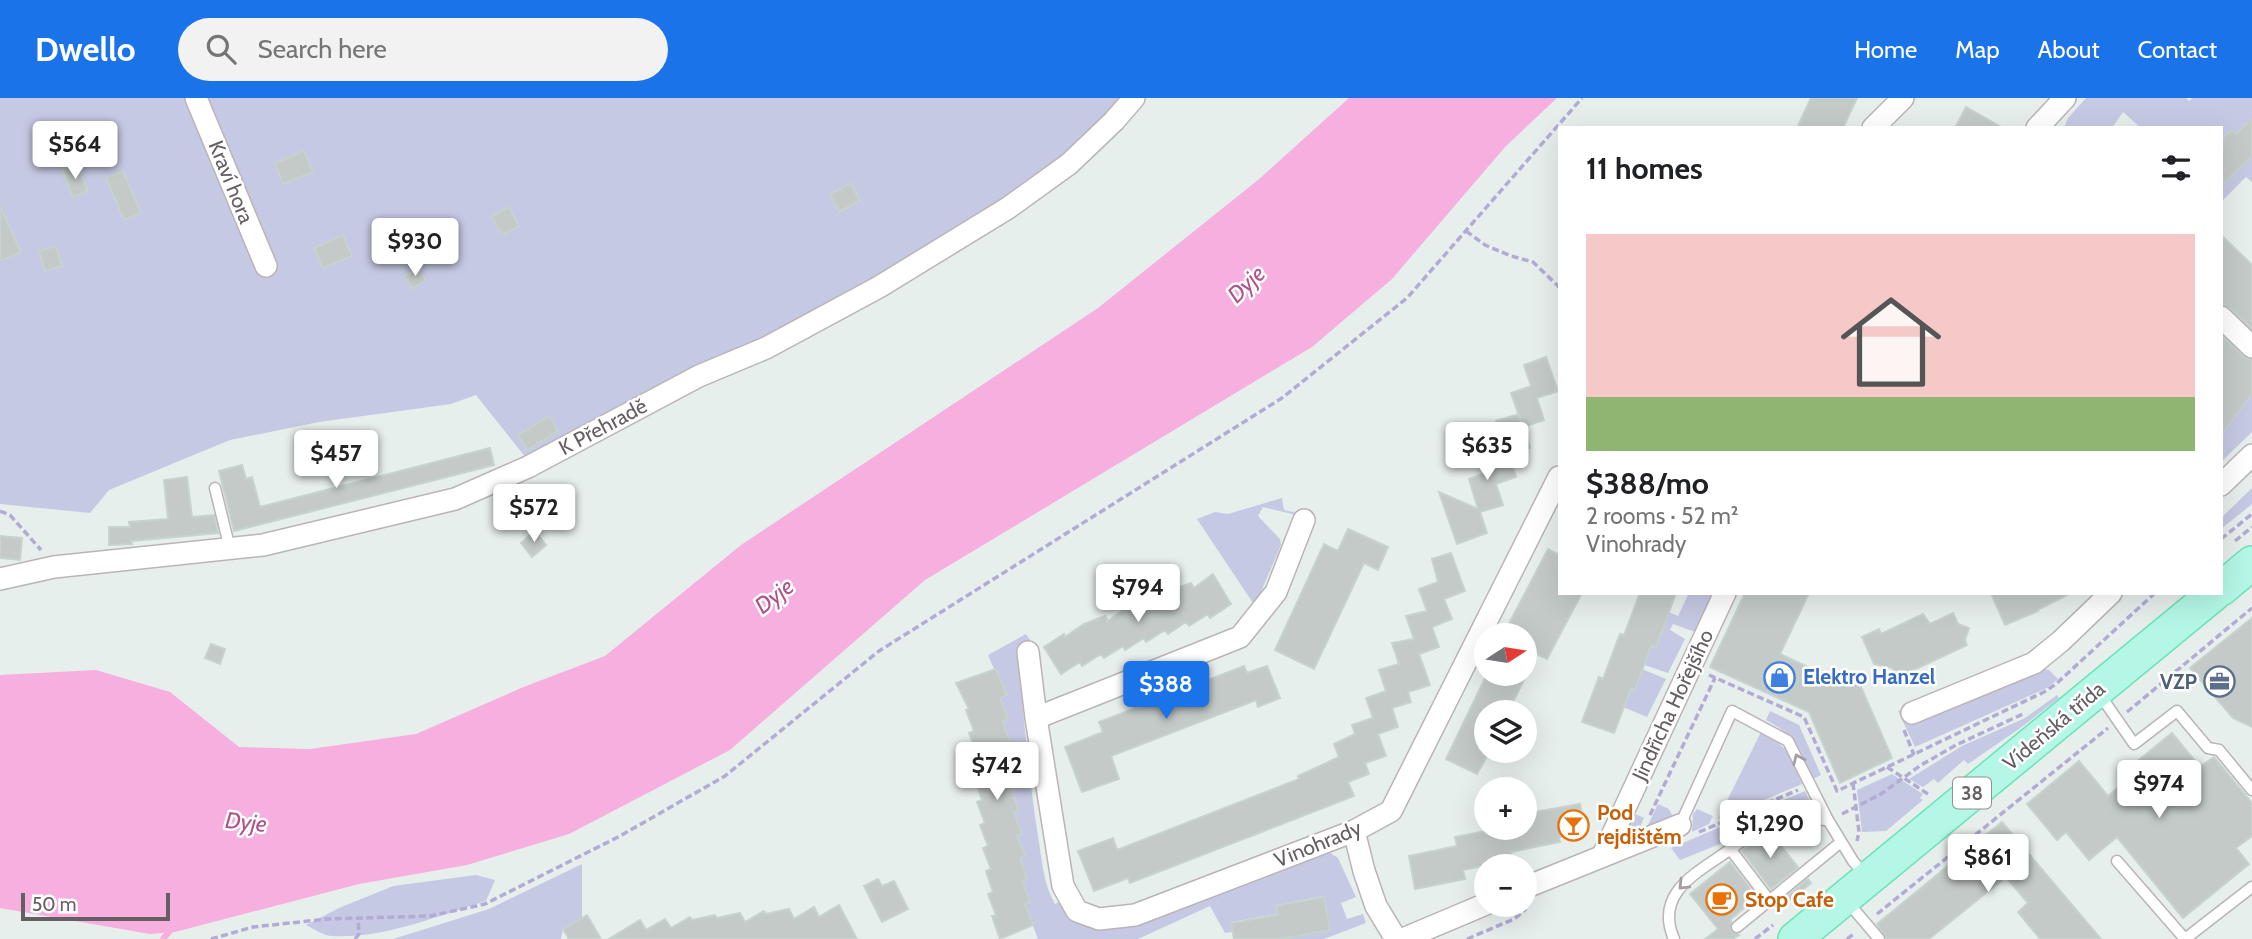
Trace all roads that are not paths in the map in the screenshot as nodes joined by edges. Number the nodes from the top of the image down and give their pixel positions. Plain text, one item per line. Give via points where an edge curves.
1 (196, 98) edge
2 (1134, 98) edge
3 (1903, 98) edge
4 (2065, 98) edge
5 (1875, 126) edge
6 (2039, 126) edge
7 (265, 266) dead end
8 (2223, 319) edge
9 (2252, 347) edge
10 (2252, 455) edge
11 (1558, 479) edge
12 (2223, 483) edge
13 (215, 488) dead end
14 (1304, 520) dead end
15 (230, 549) junction
16 (2252, 563) edge
17 (0, 579) edge
18 (2223, 587) edge
19 (1724, 595) edge
20 (2109, 595) edge
21 (2213, 595) edge
22 (1028, 652) dead end
23 (2097, 690) junction
24 (1912, 713) dead end
25 (1036, 719) junction
26 (2252, 790) edge
27 (1828, 820) junction
28 (1680, 825) joint
29 (1354, 831) junction
30 (1842, 842) junction
31 (1731, 850) junction
32 (1603, 855) junction
33 (2117, 861) dead end
34 (1537, 883) edge
35 (2252, 887) edge
36 (1857, 889) junction
37 (1769, 900) junction
38 (1474, 909) edge
39 (1737, 926) dead end
40 (1396, 939) edge
41 (1403, 939) edge
42 (1674, 939) edge
43 (1795, 939) edge
44 (1879, 939) edge

1 - 7 street, Kraví hora
2 - 15 street, K Přehradě via 1069,164 1009,208 879,287 766,348 699,376 528,467 455,499
3 - 5 street
4 - 6 street
8 - 9 street
10 - 12 street
11 - 29 street, Vinohrady via 1391,811
13 - 15 lane
14 - 25 street via 1276,592 1240,638
15 - 17 street, K Přehradě via 54,567
16 - 18 main road
19 - 32 street, Jindřicha Hořejšího
20 - 24 street via 2034,663
21 - 23 main road, Vídeňská třída / 38
22 - 25 street, Vinohrady
23 - 26 lane via 2134,744 2177,711 2208,748 2219,750
23 - 36 main road, Vídeňská třída / 38
25 - 29 street, Vinohrady via 1063,886 1077,911 1088,915 1100,919 1135,915
27 -> 28 lane via 1788,741 1732,711
27 - 30 lane
27 - 31 lane via 1769,822
28 - 32 street
29 - 40 street via 1376,906
30 - 36 lane via 1853,861
30 - 37 lane
31 - 37 lane
31 -> 42 lane via 1681,884 1671,904
32 - 34 street
33 - 35 lane via 2185,939
36 - 43 main road, Vídeňská třída / 38
36 - 44 lane via 1866,923
37 - 39 lane
38 - 41 street

